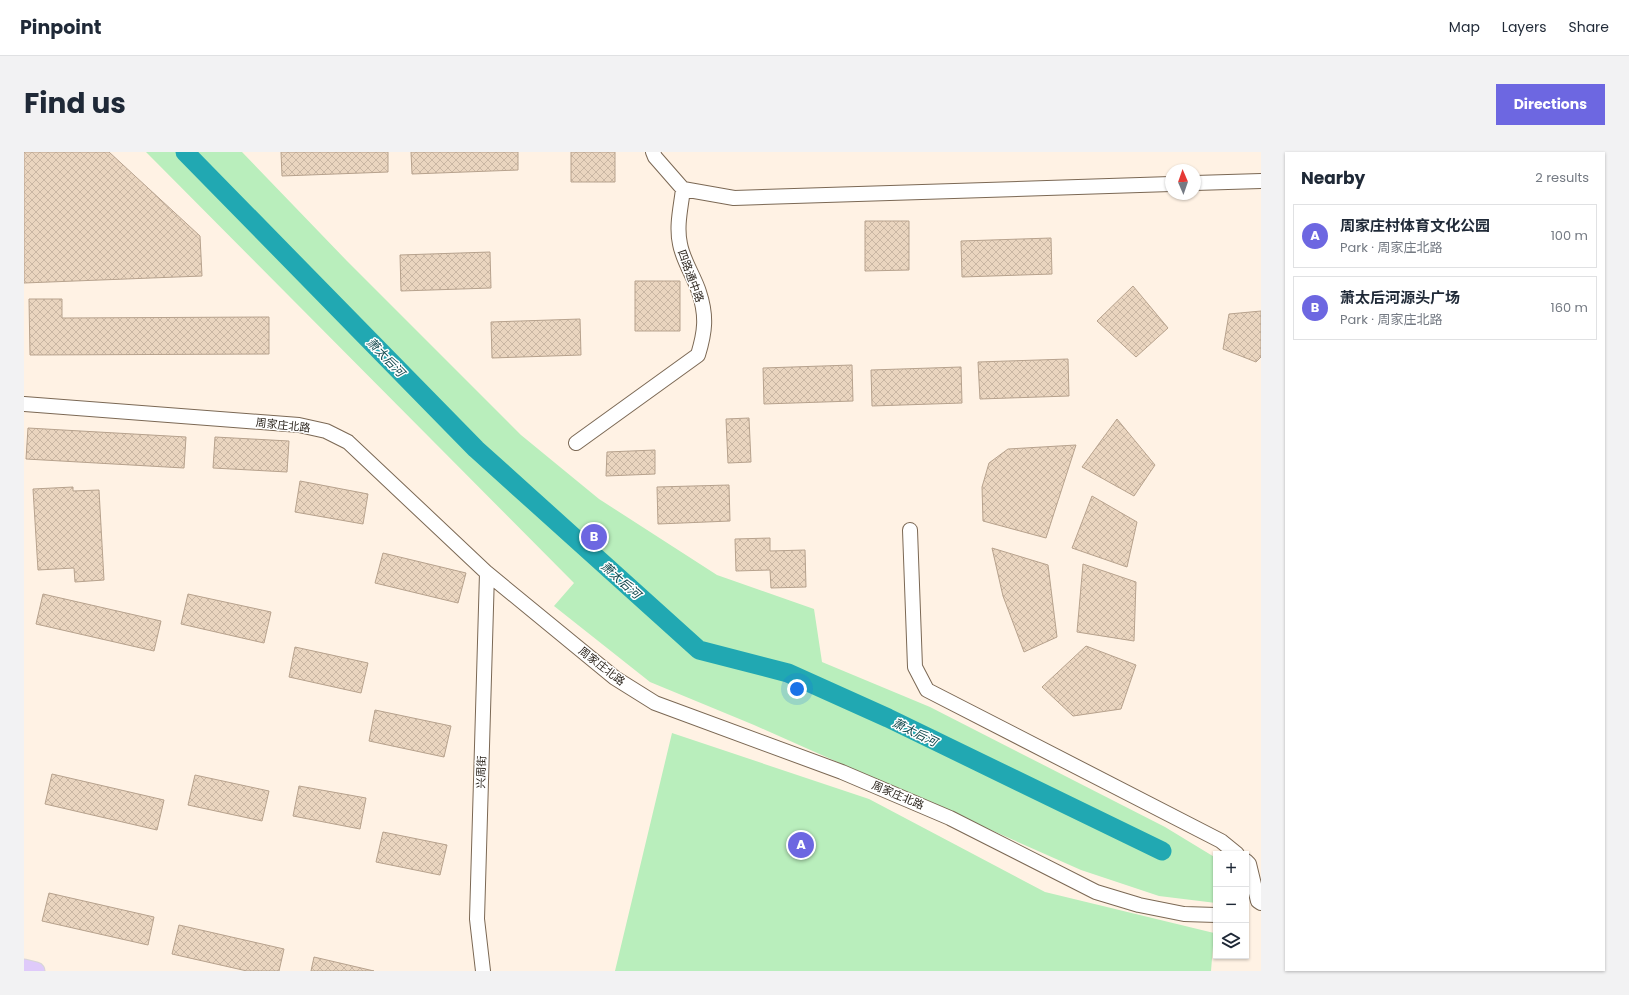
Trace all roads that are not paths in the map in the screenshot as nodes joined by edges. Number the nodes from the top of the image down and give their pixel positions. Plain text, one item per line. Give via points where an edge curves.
1 (653, 152) edge
2 (1261, 181) edge
3 (1201, 183) edge
4 (1165, 184) edge
5 (683, 189) junction
6 (24, 404) edge
7 (576, 443) dead end
8 (910, 530) dead end
9 (487, 573) junction
10 (1233, 851) edge
11 (1249, 864) edge
12 (1255, 903) edge
13 (1213, 915) edge
14 (24, 968) edge
15 (36, 971) edge
16 (483, 971) edge

1 - 5 street
2 - 3 street
4 - 5 street via 734,198
5 - 7 street, 四路通中路 via 679,219 680,244 699,292 705,319 704,336 698,355
6 - 9 street, 周家庄北路 via 300,425 326,431 348,442
8 - 10 street via 916,667 927,690 1221,841
9 - 13 street, 周家庄北路 via 615,678 655,703 842,772 943,814 1096,892 1139,905
9 - 16 street, 兴周街 via 477,919
11 - 12 street
14 - 15 main road

